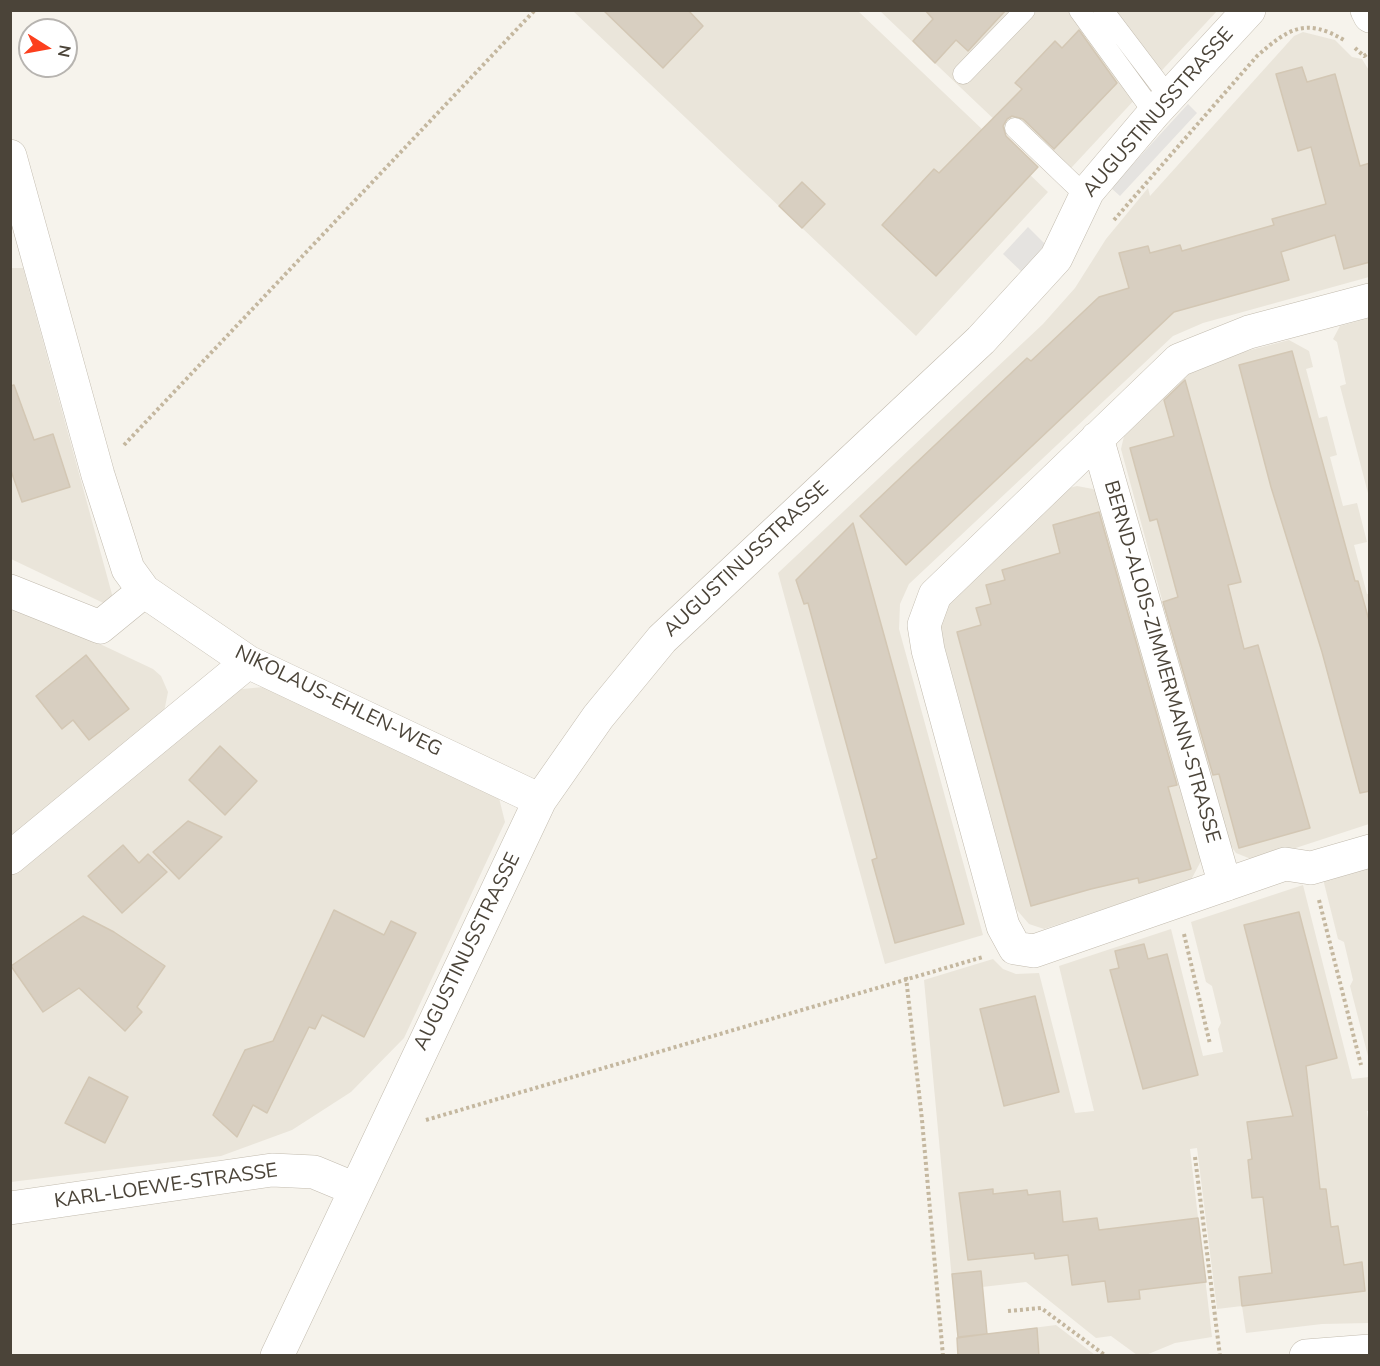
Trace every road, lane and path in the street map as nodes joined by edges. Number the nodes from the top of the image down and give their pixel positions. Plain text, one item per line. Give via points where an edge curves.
1 (535, 10) edge
2 (1025, 10) edge
3 (1079, 10) edge
4 (1103, 10) edge
5 (1249, 10) edge
6 (1367, 10) edge
7 (1370, 16) edge
8 (1370, 52) edge
9 (963, 74) dead end
10 (1162, 105) junction
11 (1015, 128) dead end
12 (10, 156) edge
13 (1086, 196) junction
14 (1112, 222) dead end
15 (21, 242) edge
16 (1370, 300) edge
17 (1097, 438) junction
18 (98, 475) junction
19 (10, 591) edge
20 (144, 591) junction
21 (248, 662) junction
22 (540, 800) junction
23 (1370, 850) edge
24 (10, 858) edge
25 (1311, 868) junction
26 (1225, 885) junction
27 (1176, 902) junction
28 (1015, 948) junction
29 (906, 977) junction
30 (1210, 1044) dead end
31 (1361, 1065) dead end
32 (423, 1121) dead end
33 (1195, 1156) dead end
34 (355, 1189) junction
35 (10, 1208) edge
36 (1008, 1311) dead end
37 (1370, 1351) edge
38 (277, 1356) edge
39 (943, 1356) edge
40 (1106, 1356) edge
41 (1220, 1356) edge
42 (1306, 1356) edge

1 - 18 path
2 - 9 lane
3 - 10 lane
4 - 10 lane
5 - 10 street, AUGUSTINUSSTRASSE
6 - 7 street
8 - 14 path via 1364,56 1350,43 1321,28 1305,26 1276,39
10 - 13 street, AUGUSTINUSSTRASSE
11 - 13 lane
12 - 15 street, NIKOLAUS-EHLEN-WEG
13 - 22 street, AUGUSTINUSSTRASSE via 1056,258 981,340 662,639 598,717
15 - 18 street, NIKOLAUS-EHLEN-WEG
16 - 17 street via 1249,332 1179,360
17 - 26 street, BERND-ALOIS-ZIMMERMANN-STRASSE
17 - 28 street via 935,595 924,625 1003,926
18 - 20 street, NIKOLAUS-EHLEN-WEG via 128,569
19 - 20 street via 100,627
20 - 21 street, NIKOLAUS-EHLEN-WEG
21 - 22 street, NIKOLAUS-EHLEN-WEG
21 - 24 street
22 - 34 street, AUGUSTINUSSTRASSE
23 - 25 street
25 - 26 street via 1285,864
25 - 31 path
26 - 27 street
27 - 28 street via 1034,951
27 - 30 path
28 - 29 path
29 - 32 path
29 - 39 path
33 - 41 path
34 - 35 street, KARL-LOEWE-STRASSE via 314,1172 272,1170
34 - 38 street, AUGUSTINUSSTRASSE
36 - 40 path via 1041,1308
37 - 42 street

